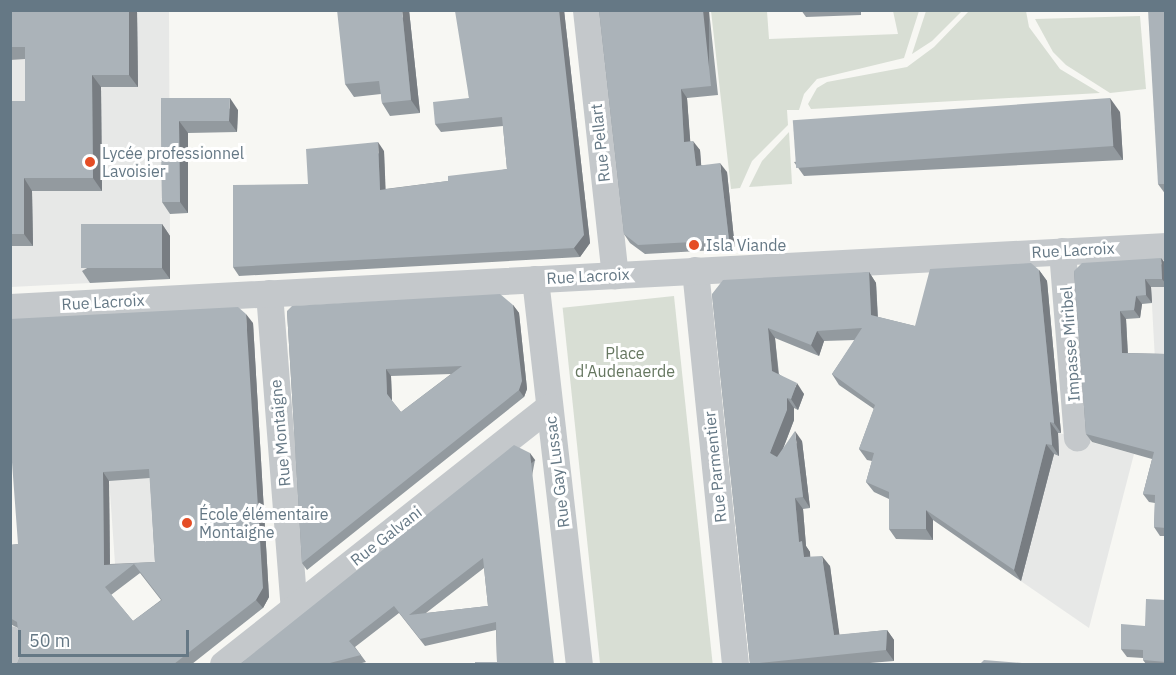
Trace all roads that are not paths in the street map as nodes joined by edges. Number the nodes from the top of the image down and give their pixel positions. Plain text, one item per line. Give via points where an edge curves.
1 (586, 10) edge
2 (1166, 246) edge
3 (1062, 251) junction
4 (695, 270) junction
5 (615, 275) junction
6 (535, 279) junction
7 (269, 293) junction
8 (10, 307) edge
9 (549, 407) junction
10 (1077, 437) dead end
11 (294, 609) junction
12 (10, 639) edge
13 (12, 664) edge
14 (223, 664) edge
15 (579, 664) edge
16 (735, 664) edge

1 - 5 street, Rue Pellart
2 - 3 street, Rue Lacroix
3 - 4 street, Rue Lacroix
3 - 10 street, Impasse Miribel
4 - 5 street, Rue Lacroix
4 - 16 street, Rue Parmentier
5 - 6 street, Rue Lacroix
6 - 7 street, Rue Lacroix
6 - 9 street, Rue Gay Lussac
7 - 8 street, Rue Lacroix
7 - 11 street, Rue Montaigne
9 - 11 street, Rue Galvani
9 - 15 street, Rue Gay Lussac
11 - 14 street, Rue Galvani
12 - 13 street

